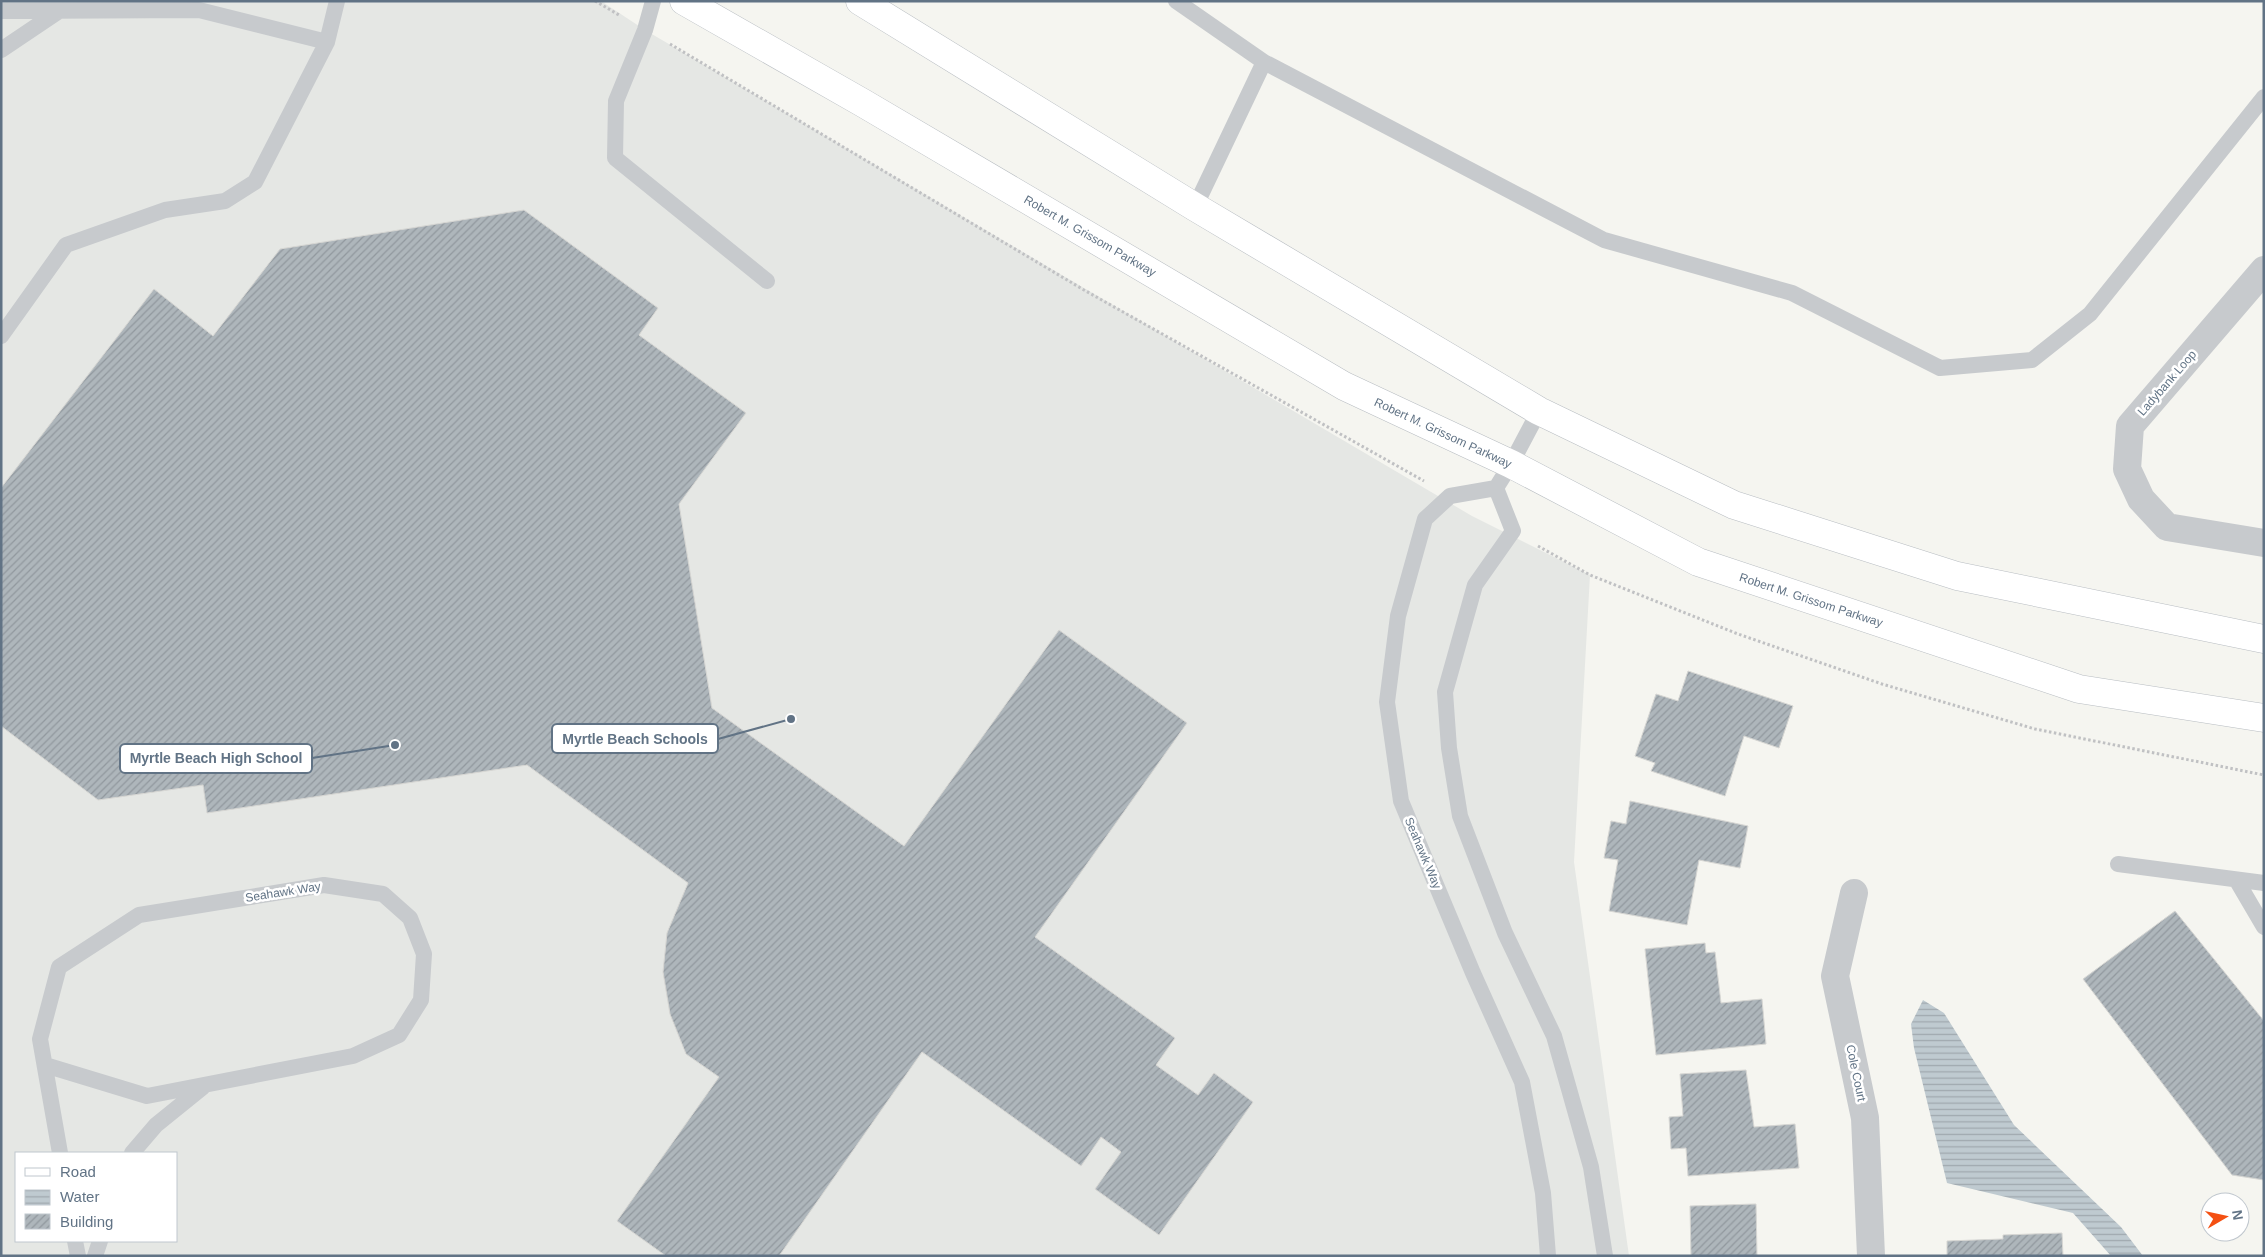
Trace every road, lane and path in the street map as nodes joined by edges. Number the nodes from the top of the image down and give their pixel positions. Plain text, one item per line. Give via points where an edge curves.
1 (337, 1) edge
2 (654, 1) edge
3 (684, 1) edge
4 (860, 1) edge
5 (1176, 1) edge
6 (1, 11) edge
7 (59, 11) junction
8 (327, 42) junction
9 (1, 50) edge
10 (1264, 62) junction
11 (2264, 97) edge
12 (1195, 207) junction
13 (2264, 270) edge
14 (767, 281) dead end
15 (1, 336) edge
16 (1539, 411) junction
17 (1511, 464) junction
18 (1496, 488) junction
19 (2264, 543) edge
20 (2264, 639) edge
21 (2264, 718) edge
22 (2118, 864) dead end
23 (2237, 881) junction
24 (2264, 884) edge
25 (1854, 893) dead end
26 (2264, 927) edge
27 (44, 1065) junction
28 (207, 1084) junction
29 (60, 1152) edge
30 (133, 1152) edge
31 (75, 1242) edge
32 (100, 1242) edge
33 (78, 1256) edge
34 (95, 1256) edge
35 (1548, 1256) edge
36 (1604, 1256) edge
37 (1871, 1256) edge

1 - 8 lane
2 - 14 lane via 616,101 615,158
3 - 17 main road, Robert M. Grissom Parkway via 881,113 1344,386
4 - 12 main road
5 - 10 lane
6 - 7 lane
7 - 8 lane via 199,10
7 - 9 lane
8 - 15 lane via 255,182 225,201 165,210 66,245
10 - 11 lane via 1604,240 1792,293 1940,368 2032,360 2090,314
10 - 12 lane
12 - 16 main road
13 - 19 street, Ladybank Loop via 2130,426 2127,469 2141,499 2167,526
16 - 17 lane
16 - 20 main road via 1734,505 1958,576
17 - 18 lane
17 - 21 main road, Robert M. Grissom Parkway via 1698,562 2079,689
18 - 35 lane, Seahawk Way via 1450,496 1424,519 1398,616 1387,702 1401,801 1522,1082 1543,1192
18 - 36 lane via 1513,531 1475,585 1445,692 1449,748 1460,816 1505,933 1554,1036 1591,1167
22 - 23 lane
23 - 24 lane
23 - 26 lane
25 - 37 street, Cole Court via 1835,976 1865,1118
27 - 28 lane, Seahawk Way via 147,1096
27 - 28 lane, Seahawk Way via 40,1040 59,967 139,915 324,885 383,894 410,918 424,954 421,1000 399,1035 353,1056
27 - 29 lane, Seahawk Way
28 - 30 lane, Seahawk Way via 156,1124
31 - 33 lane
32 - 34 lane

